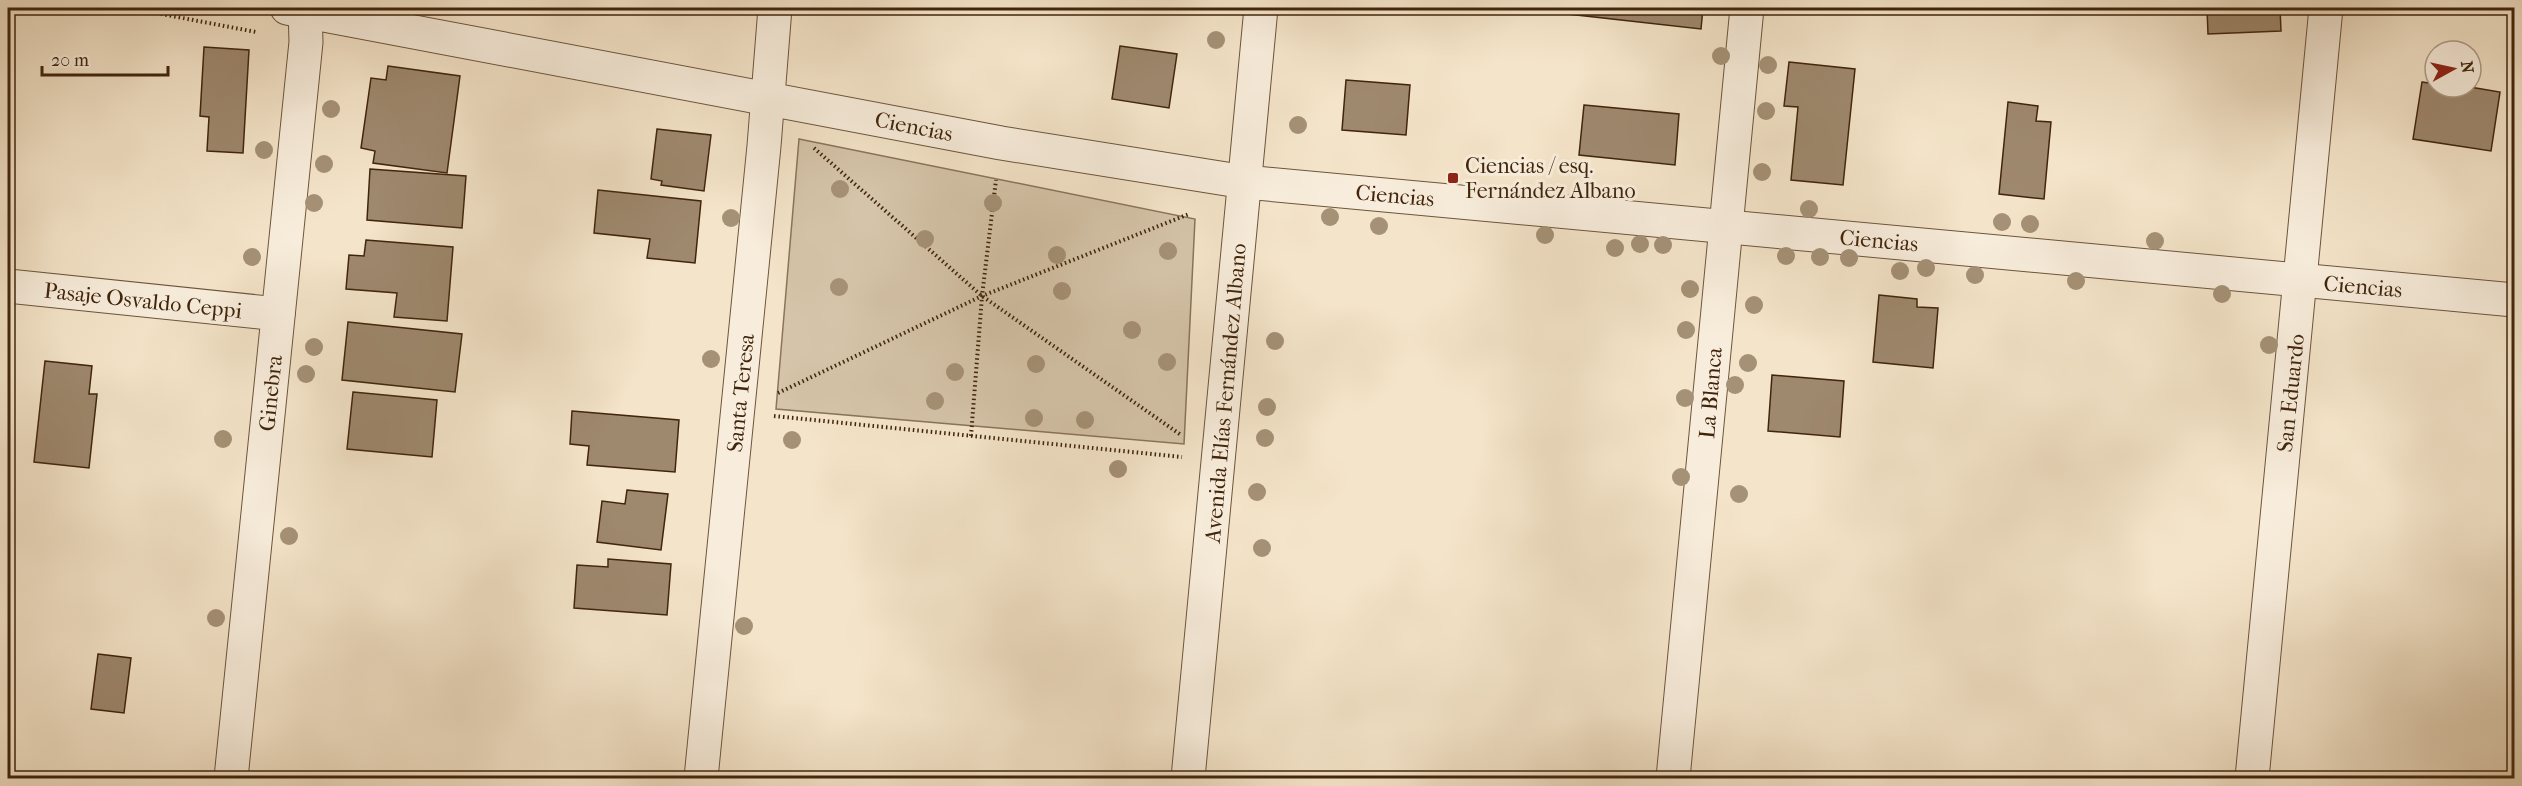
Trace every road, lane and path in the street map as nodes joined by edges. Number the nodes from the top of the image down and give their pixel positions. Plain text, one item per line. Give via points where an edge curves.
1 (775, 8) edge
2 (1262, 8) edge
3 (1747, 8) edge
4 (2326, 8) edge
5 (299, 9) edge
6 (768, 99) junction
7 (804, 105) junction
8 (1001, 143) junction
9 (1245, 182) junction
10 (1189, 214) dead end
11 (1725, 226) junction
12 (2300, 280) junction
13 (8, 286) edge
14 (982, 296) junction
15 (2514, 300) edge
16 (278, 314) junction
17 (738, 412) junction
18 (971, 436) junction
19 (1218, 461) junction
20 (231, 778) edge
21 (701, 778) edge
22 (1188, 778) edge
23 (1673, 778) edge
24 (2252, 778) edge

1 - 6 street, Santa Teresa
2 - 9 street, Avenida Elías Fernández Albano
3 - 11 street, La Blanca
4 - 12 street, San Eduardo
5 - 6 street, Ciencias
5 - 16 street, Ginebra via 306,42
6 - 7 street, Ciencias
6 - 17 street, Santa Teresa
7 - 8 street, Ciencias
7 - 14 path via 800,135
8 - 9 street, Ciencias
8 - 14 path
9 - 11 street, Ciencias
9 - 19 street, Avenida Elías Fernández Albano
10 - 14 path
11 - 12 street, Ciencias
11 - 23 street, La Blanca
12 - 15 street, Ciencias
12 - 24 street, San Eduardo
13 - 16 street, Pasaje Osvaldo Ceppi
14 - 17 path
14 - 18 path
14 - 19 path
16 - 20 street, Ginebra
17 - 18 path
17 - 21 street, Santa Teresa
18 - 19 path
19 - 22 street, Avenida Elías Fernández Albano

